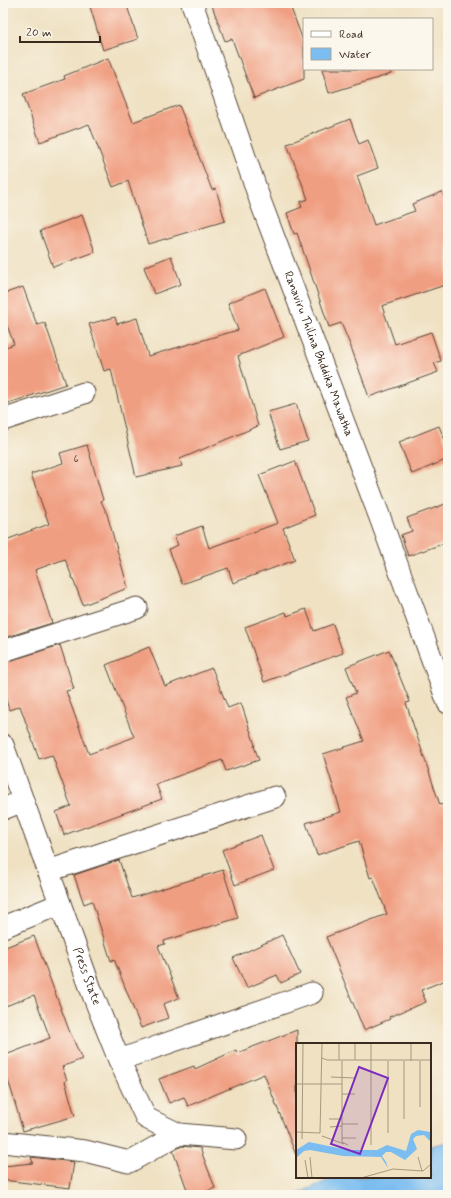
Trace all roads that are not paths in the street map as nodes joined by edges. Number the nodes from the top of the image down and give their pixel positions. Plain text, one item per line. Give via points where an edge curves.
1 (192, 3) edge
2 (84, 393) dead end
3 (3, 420) edge
4 (137, 608) dead end
5 (3, 651) edge
6 (448, 703) edge
7 (3, 745) edge
8 (275, 797) dead end
9 (23, 801) junction
10 (3, 809) edge
11 (48, 871) junction
12 (60, 904) junction
13 (3, 927) edge
14 (312, 993) dead end
15 (119, 1060) junction
16 (179, 1134) junction
17 (236, 1139) dead end
18 (3, 1142) edge

1 - 6 street, Ranaviru Thilina Bhddika Mawatha via 261,203 377,507
2 - 3 street
4 - 5 street
7 - 9 street, Press State
8 - 11 street
9 - 10 street
9 - 11 street, Press State
11 - 12 street, Press State
12 - 13 street
12 - 15 street, Press State
14 - 15 street
15 - 16 street, Press State via 146,1118
16 - 17 street, Press State
16 - 18 street via 129,1162 85,1151

